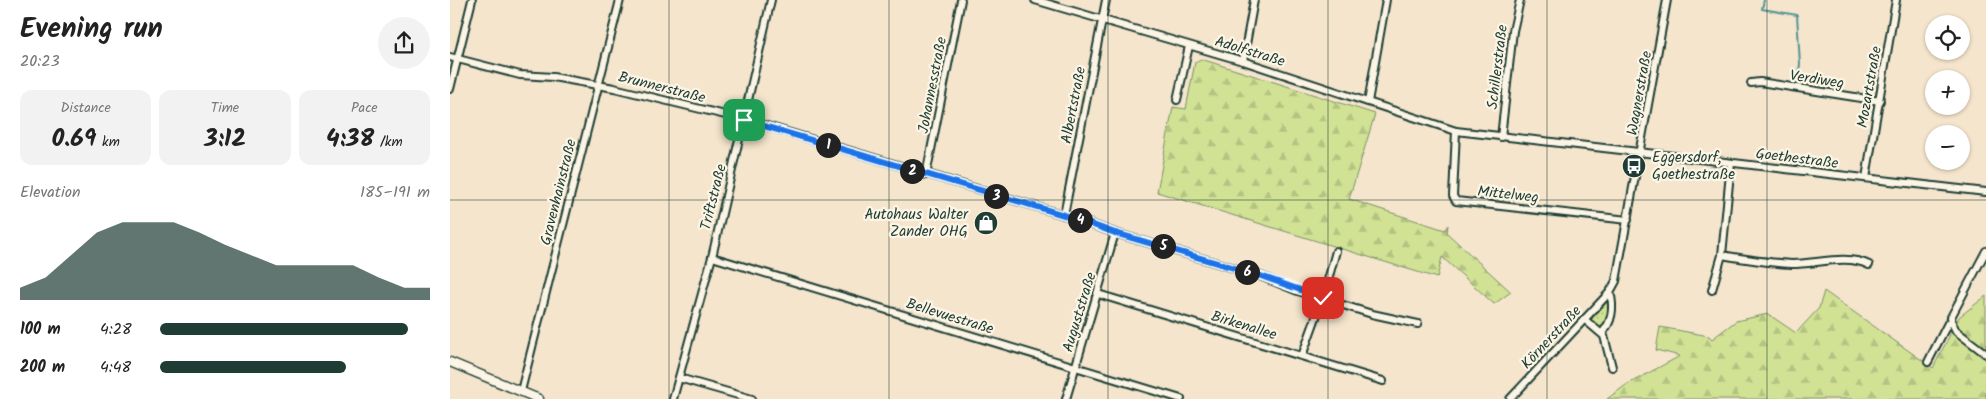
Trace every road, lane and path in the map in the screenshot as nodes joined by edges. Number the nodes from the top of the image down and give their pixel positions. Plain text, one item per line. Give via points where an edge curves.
1 (472, 0) edge
2 (620, 0) edge
3 (771, 0) edge
4 (961, 0) edge
5 (1035, 0) edge
6 (1106, 0) edge
7 (1254, 0) edge
8 (1386, 0) edge
9 (1520, 0) edge
10 (1667, 0) edge
11 (1896, 0) edge
12 (1102, 20) junction
13 (1189, 46) junction
14 (450, 57) edge
15 (457, 59) junction
16 (1243, 61) junction
17 (1751, 83) dead end
18 (598, 85) junction
19 (450, 89) edge
20 (1176, 100) dead end
21 (1880, 101) junction
22 (1368, 102) junction
23 (744, 120) junction
24 (1456, 131) junction
25 (1501, 137) junction
26 (1641, 153) junction
27 (1731, 163) junction
28 (926, 175) junction
29 (1866, 178) junction
30 (1986, 192) edge
31 (1064, 215) junction
32 (1628, 220) junction
33 (1115, 233) junction
34 (1336, 251) dead end
35 (1986, 251) edge
36 (1722, 255) junction
37 (712, 257) junction
38 (1869, 265) dead end
39 (1712, 290) dead end
40 (1610, 292) junction
41 (1098, 294) junction
42 (1323, 298) junction
43 (1584, 319) junction
44 (1952, 323) junction
45 (1418, 324) dead end
46 (1602, 332) junction
47 (1986, 354) edge
48 (1302, 356) junction
49 (450, 362) edge
50 (1928, 362) dead end
51 (1075, 366) junction
52 (1612, 367) dead end
53 (679, 378) junction
54 (1383, 381) dead end
55 (522, 394) edge
56 (539, 399) edge
57 (673, 399) edge
58 (752, 399) edge
59 (1066, 399) edge
60 (1181, 399) edge
61 (1510, 399) edge

1 - 15 street
2 - 18 street, Gravenhainstraße
3 - 23 street, Triftstraße
4 - 28 street, Johannesstraße
5 - 12 street, Adolfstraße
6 - 12 street, Albertstraße
7 - 16 street
8 - 22 street
9 - 25 street, Schillerstraße via 1513,30
10 - 26 street, Wagnerstraße
11 - 21 street, Mozartstraße
12 - 13 street, Adolfstraße
12 - 31 street, Albertstraße
13 - 16 street, Adolfstraße
13 - 20 street
14 - 15 street, Brunnerstraße
15 - 18 street, Brunnerstraße via 520,76
15 - 19 street
16 - 22 street, Adolfstraße
17 - 21 street, Verdiweg
18 - 23 street, Brunnerstraße
18 - 55 street, Gravenhainstraße
21 - 29 street, Mozartstraße
22 - 24 street, Adolfstraße
23 - 28 street, Brunnerstraße
23 - 37 street, Triftstraße
24 - 25 street, Goethestraße
24 - 32 street, Mittelweg via 1453,196 1456,201
25 - 26 street, Goethestraße
26 - 27 street, Goethestraße
26 - 32 street, Wagnerstraße
27 - 29 street, Goethestraße
27 - 36 street
28 - 31 street, Brunnerstraße
29 - 30 street, Goethestraße
31 - 33 street, Brunnerstraße
32 - 40 street, Wagnerstraße via 1616,281
33 - 41 street, Auguststraße
33 - 42 street, Brunnerstraße via 1239,269
34 - 42 street
35 - 44 street via 1951,317
36 - 38 street via 1792,264 1840,260
36 - 39 street
37 - 51 street, Bellevuestraße
37 - 53 street, Triftstraße
40 - 43 street, Körnerstraße
40 - 46 street, Wagnerstraße via 1612,313 1608,326
41 - 48 street, Birkenallee
41 - 51 street, Auguststraße
42 - 45 street, Brunnerstraße
42 - 48 street
43 - 46 street
43 - 61 street, Körnerstraße
44 - 47 street via 1956,331
44 - 50 street via 1948,323
46 - 52 street
48 - 54 street, Birkenallee
49 - 55 street
51 - 59 street, Auguststraße
51 - 60 street, Bellevuestraße
53 - 57 street, Triftstraße
53 - 58 street
55 - 56 street

